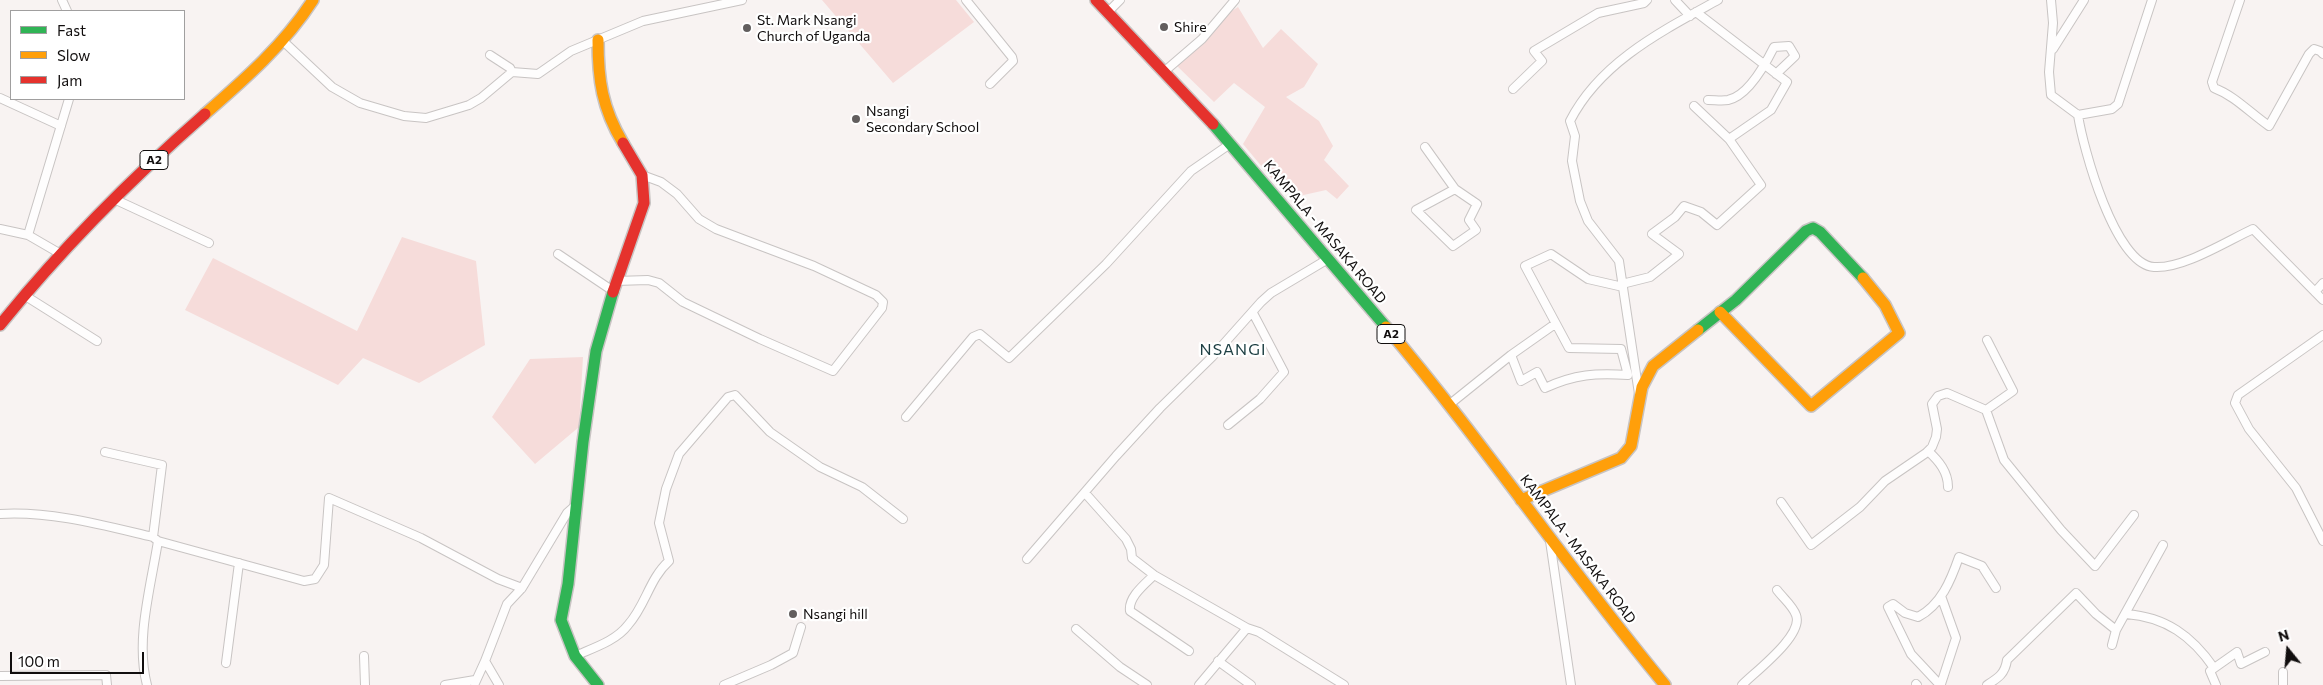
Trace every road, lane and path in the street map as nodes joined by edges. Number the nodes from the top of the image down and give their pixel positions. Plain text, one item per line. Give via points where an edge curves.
1 (313, 0) edge
2 (737, 0) edge
3 (966, 0) edge
4 (1096, 0) edge
5 (1120, 0) edge
6 (1234, 0) edge
7 (1647, 0) edge
8 (1675, 0) edge
9 (1718, 0) edge
10 (2051, 0) edge
11 (2084, 0) edge
12 (2152, 0) edge
13 (2240, 0) edge
14 (1107, 12) junction
15 (1693, 14) junction
16 (598, 40) junction
17 (283, 41) junction
18 (2053, 49) junction
19 (2323, 54) edge
20 (490, 55) dead end
21 (1765, 65) junction
22 (1166, 70) junction
23 (512, 72) junction
24 (1776, 74) junction
25 (990, 84) dead end
26 (1513, 89) dead end
27 (0, 98) edge
28 (69, 100) edge
29 (1708, 100) dead end
30 (1694, 106) dead end
31 (2078, 115) junction
32 (61, 126) junction
33 (1729, 139) junction
34 (1230, 144) junction
35 (1425, 147) dead end
36 (642, 175) junction
37 (1455, 189) junction
38 (114, 199) junction
39 (0, 229) edge
40 (28, 235) junction
41 (209, 242) dead end
42 (59, 253) junction
43 (558, 254) dead end
44 (1328, 259) junction
45 (2323, 282) edge
46 (1623, 285) junction
47 (615, 286) junction
48 (2314, 292) junction
49 (24, 294) junction
50 (2323, 300) edge
51 (1720, 312) junction
52 (1254, 313) junction
53 (1555, 324) junction
54 (0, 326) edge
55 (2323, 335) edge
56 (1987, 340) dead end
57 (97, 341) dead end
58 (1511, 356) junction
59 (1639, 398) junction
60 (1450, 404) junction
61 (1986, 410) junction
62 (906, 417) dead end
63 (1228, 424) dead end
64 (1928, 451) junction
65 (106, 452) dead end
66 (1948, 487) dead end
67 (1085, 493) junction
68 (1521, 500) junction
69 (1782, 502) dead end
70 (576, 505) junction
71 (0, 514) edge
72 (2134, 516) dead end
73 (903, 519) dead end
74 (155, 539) junction
75 (1550, 539) junction
76 (2323, 541) edge
77 (2163, 545) dead end
78 (1027, 559) dead end
79 (239, 563) junction
80 (1154, 575) junction
81 (522, 588) junction
82 (1996, 588) dead end
83 (1778, 590) dead end
84 (1941, 596) junction
85 (2126, 614) junction
86 (801, 627) dead end
87 (1247, 628) junction
88 (1076, 629) dead end
89 (2116, 630) junction
90 (2112, 645) dead end
91 (1188, 651) dead end
92 (2265, 652) dead end
93 (364, 656) dead end
94 (575, 656) junction
95 (1218, 661) junction
96 (485, 662) junction
97 (226, 663) dead end
98 (2214, 668) junction
99 (2282, 672) dead end
100 (0, 676) edge
101 (475, 682) edge
102 (1941, 684) edge
103 (107, 685) edge
104 (147, 685) edge
105 (366, 685) edge
106 (445, 685) edge
107 (499, 685) edge
108 (598, 685) edge
109 (724, 685) edge
110 (1147, 685) edge
111 (1199, 685) edge
112 (1252, 685) edge
113 (1344, 685) edge
114 (1571, 685) edge
115 (1665, 685) edge
116 (1742, 685) edge
117 (1987, 685) edge
118 (2216, 685) edge
119 (2284, 685) edge

1 - 17 street, A2
2 - 16 street via 659,16
3 - 25 street via 1012,57 1013,61 1006,70
4 - 14 street, KAMPALA - MASAKA ROAD / A2
5 - 14 street
6 - 22 street via 1202,39
7 - 26 street via 1598,13 1534,51 1542,61
8 - 15 street
9 - 15 street
10 - 18 street
11 - 18 street
12 - 31 street via 2118,104 2112,109
13 - 19 street via 2212,82 2214,88 2230,94 2243,108 2269,126 2309,54 2314,49
14 - 22 street, KAMPALA - MASAKA ROAD / A2
15 - 21 street
15 - 46 street via 1664,30 1602,74 1580,100 1570,121 1575,136 1572,161 1580,201 1588,221 1619,261
16 - 23 street via 571,51 538,74
16 - 36 street via 598,73 603,102 614,128
17 - 23 street via 332,87 360,104 404,116 426,118 469,105
17 - 38 street, A2
18 - 31 street via 2051,95
20 - 23 street
21 - 24 street
21 - 24 street via 1774,47 1789,46 1795,56
21 - 29 street via 1730,100
22 - 34 street, KAMPALA - MASAKA ROAD / A2
24 - 33 street via 1791,83 1771,110
27 - 32 street
28 - 32 street
30 - 33 street
31 - 48 street via 2088,162 2112,221 2136,260 2153,267 2172,265 2253,229
32 - 40 street
33 - 46 street via 1761,185 1716,225 1702,212 1684,206 1652,234 1679,254 1650,276
34 - 44 street, KAMPALA - MASAKA ROAD / A2
34 - 62 street via 1191,171 1106,264 1009,358 980,334 973,337
35 - 37 street
36 - 47 street via 644,203
36 - 47 street via 661,182 677,194 699,219 716,229 822,270 876,295 883,302 882,308 833,370 683,302 659,283 648,280
37 - 37 street via 1477,204 1469,220 1476,230 1452,246 1416,210
38 - 41 street
38 - 42 street, A2
39 - 40 street
40 - 42 street
42 - 49 street, A2
43 - 47 street
44 - 52 street via 1271,292
44 - 60 street, KAMPALA - MASAKA ROAD / A2
45 - 48 street
46 - 53 street via 1588,279 1551,254 1526,266
46 - 59 street
47 - 70 street via 596,350
48 - 50 street
49 - 54 street, A2
49 - 57 street
51 - 51 street via 1813,228 1867,282 1899,333 1811,406
51 - 59 street via 1653,366
52 - 63 street via 1284,372 1260,399
52 - 67 street via 1160,408
53 - 58 street
53 - 58 street via 1569,348 1621,349 1628,375 1597,373 1577,376 1545,388 1537,372 1521,382
55 - 76 street via 2238,395 2235,403 2249,429 2296,488
56 - 61 street via 2013,391
58 - 60 street
59 - 68 street via 1631,446 1621,458
60 - 68 street, KAMPALA - MASAKA ROAD / A2
61 - 64 street via 1947,393 1938,396 1932,404 1936,438
61 - 72 street via 2004,460 2095,566
64 - 66 street via 1948,477
64 - 69 street via 1885,481 1860,507 1811,545
65 - 74 street via 162,465
67 - 78 street
67 - 80 street via 1130,544 1132,558
68 - 75 street, KAMPALA - MASAKA ROAD / A2
70 - 81 street via 567,513
70 - 94 street via 561,620
71 - 74 street via 79,519
73 - 94 street via 862,487 820,467 770,432 735,395 728,397 679,454 669,480 659,523 669,561 658,571 642,606 628,626 610,640
74 - 79 street
74 - 104 street via 144,630
75 - 114 street
75 - 115 street, KAMPALA - MASAKA ROAD / A2
77 - 85 street
79 - 81 street via 294,579 315,579 324,565 329,498 421,538 498,580
79 - 97 street
80 - 87 street
80 - 91 street via 1134,597 1130,611
81 - 96 street via 507,604
82 - 84 street via 1982,566 1959,556 1950,584
83 - 116 street via 1796,614 1798,624 1792,636
84 - 102 street via 1956,638
84 - 102 street via 1928,612 1918,617 1904,613 1893,604 1888,608 1911,654
85 - 89 street
85 - 98 street via 2153,618 2188,637
86 - 109 street via 793,653
87 - 95 street
87 - 113 street via 1259,632
88 - 110 street via 1120,667
89 - 90 street
89 - 117 street via 2076,593 2007,660 2006,670 2000,677
92 - 98 street via 2241,664 2237,652
93 - 105 street
94 - 108 street
95 - 111 street
95 - 112 street
96 - 101 street
96 - 107 street
98 - 118 street via 2210,671
99 - 119 street
100 - 103 street via 106,675
101 - 106 street

